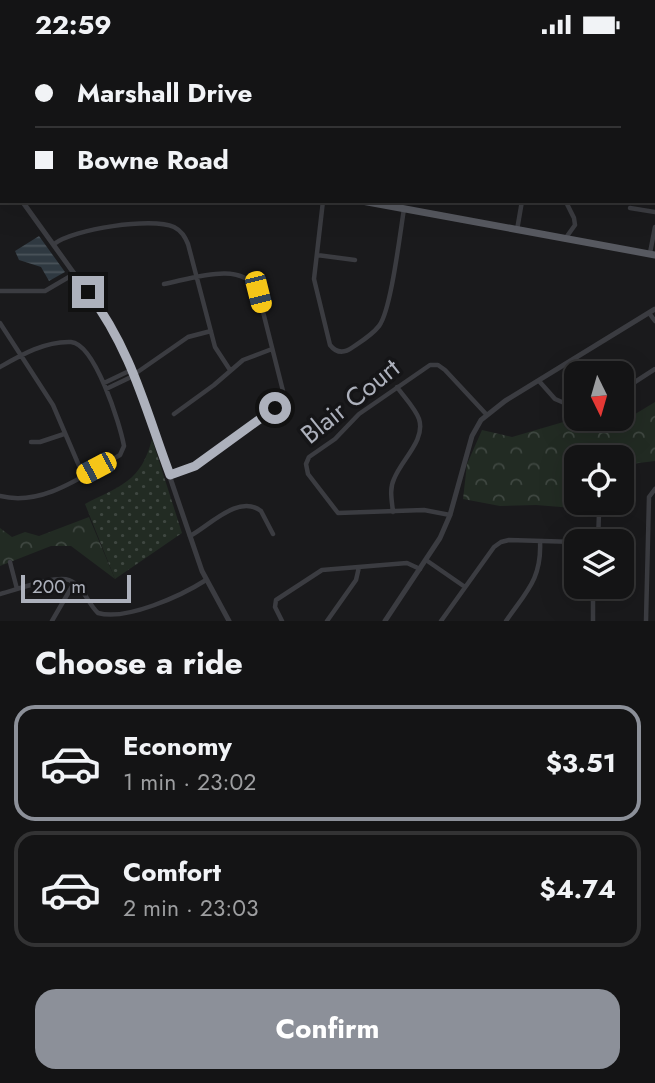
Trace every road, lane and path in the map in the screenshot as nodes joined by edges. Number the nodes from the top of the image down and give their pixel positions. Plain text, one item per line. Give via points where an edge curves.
1 (24, 203) edge
2 (323, 203) edge
3 (372, 203) edge
4 (522, 203) edge
5 (567, 204) dead end
6 (630, 208) dead end
7 (404, 209) junction
8 (655, 212) edge
9 (655, 227) edge
10 (517, 230) junction
11 (565, 239) junction
12 (54, 243) junction
13 (317, 255) junction
14 (652, 255) edge
15 (355, 260) dead end
16 (74, 274) junction
17 (197, 277) junction
18 (164, 284) dead end
19 (0, 291) edge
20 (652, 311) edge
21 (655, 321) edge
22 (0, 323) edge
23 (211, 331) junction
24 (272, 349) junction
25 (20, 356) junction
26 (0, 367) edge
27 (655, 369) edge
28 (230, 370) junction
29 (134, 372) junction
30 (539, 381) junction
31 (634, 383) edge
32 (105, 386) junction
33 (397, 387) junction
34 (564, 403) edge
35 (174, 414) dead end
36 (486, 414) junction
37 (64, 434) junction
38 (31, 442) dead end
39 (83, 475) junction
40 (170, 475) junction
41 (655, 489) edge
42 (0, 496) edge
43 (393, 512) junction
44 (450, 515) junction
45 (273, 534) dead end
46 (190, 535) junction
47 (540, 541) junction
48 (564, 542) edge
49 (426, 560) junction
50 (10, 562) dead end
51 (359, 566) junction
52 (420, 569) junction
53 (206, 580) junction
54 (75, 583) junction
55 (465, 587) junction
56 (17, 589) junction
57 (0, 594) edge
58 (593, 599) edge
59 (442, 619) edge
60 (52, 621) edge
61 (229, 621) edge
62 (282, 621) edge
63 (327, 621) edge
64 (385, 621) edge
65 (449, 621) edge
66 (506, 621) edge
67 (593, 621) edge
68 (646, 621) edge

1 - 12 street
2 - 13 street
3 - 7 main road
4 - 10 street
5 - 11 street via 575,225
6 - 8 street
7 - 10 main road
7 - 13 street via 383,318 371,334 343,352 330,345 315,283
9 - 14 street
10 - 11 main road
11 - 14 main road
12 - 16 street
12 - 17 street via 126,224 171,226 187,240
13 - 15 street
16 - 19 street via 45,291
16 - 29 street via 102,311
17 - 18 street
17 - 23 street
17 - 24 street via 235,274 253,283
20 - 21 street
20 - 30 street
22 - 25 street
23 - 28 street via 216,352
23 - 29 street via 188,337
24 - 28 street via 247,357
24 - 40 street via 283,391 279,404 195,466
25 - 26 street
25 - 32 street via 32,349 78,344
25 - 37 street via 53,405
27 - 31 street
28 - 35 street
29 - 32 street
29 - 40 street
30 - 34 street
30 - 36 street
32 - 39 street via 124,446 120,455
33 - 36 street, Blair Court via 427,366 438,365
33 - 43 street via 420,427 393,479
33 - 43 street, Blair Court via 311,454 306,466 338,513
36 - 44 street via 472,436
37 - 38 street
37 - 39 street
39 - 42 street via 34,498
40 - 46 street
41 - 68 street via 649,497
43 - 44 street, Blair Court via 424,510
44 - 49 street
45 - 46 street via 261,511 245,505
46 - 53 street
47 - 48 street
47 - 55 street via 500,542
47 - 66 street via 536,577
49 - 52 street
49 - 55 street
50 - 56 street
51 - 52 street via 407,563
51 - 62 street via 322,569 278,597 274,605
51 - 63 street via 356,580
52 - 64 street
53 - 54 street via 155,611 119,620 98,613
53 - 61 street
54 - 56 street via 59,579
54 - 60 street
55 - 59 street
56 - 57 street
58 - 67 street
59 - 65 street

